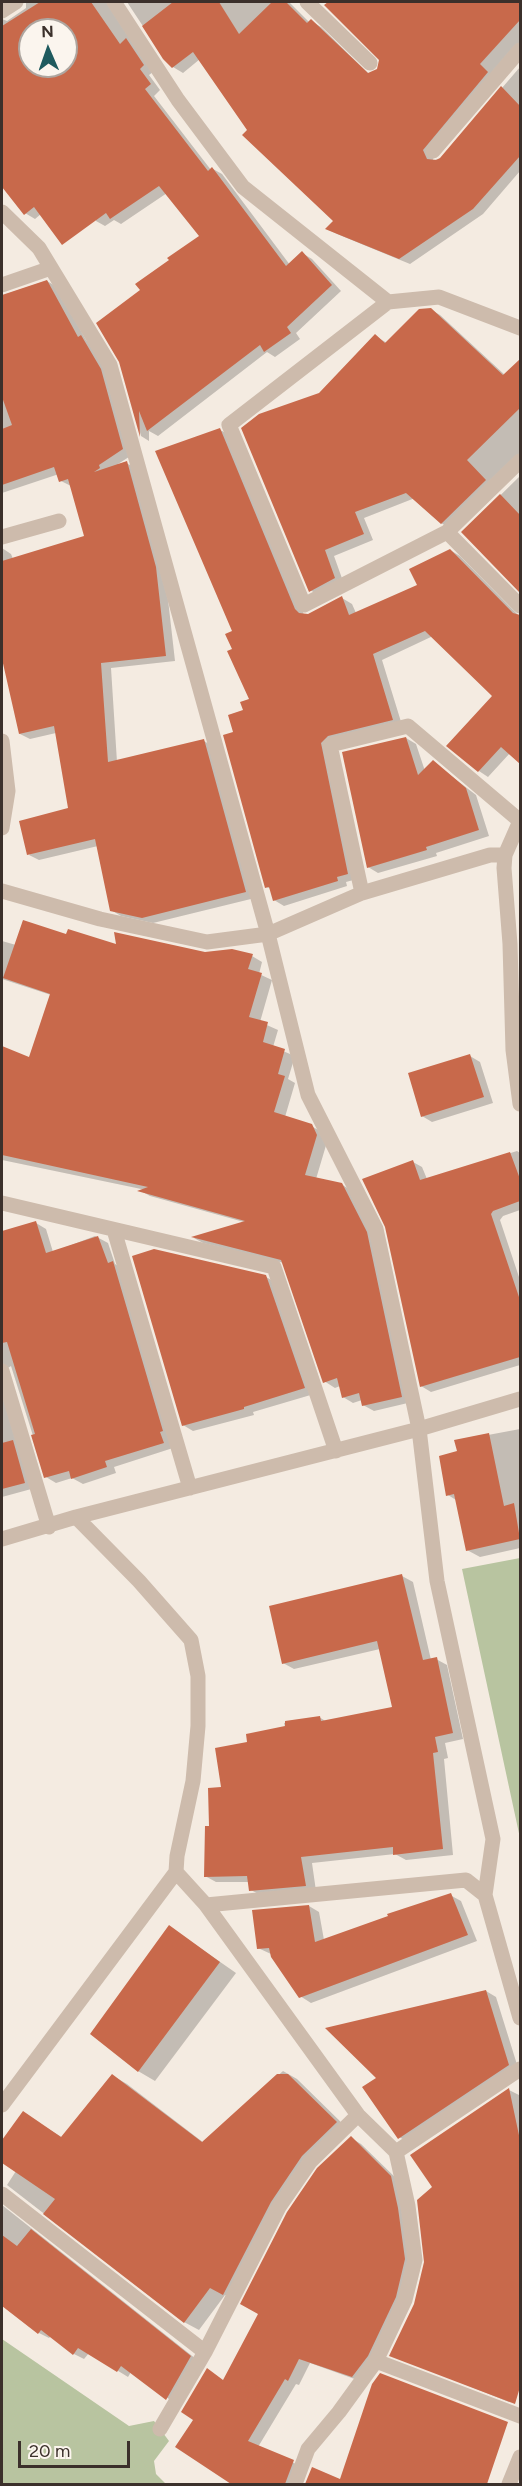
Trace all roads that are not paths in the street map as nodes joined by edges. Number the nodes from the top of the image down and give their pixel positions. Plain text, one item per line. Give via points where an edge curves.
1 (16, 2) edge
2 (114, 2) edge
3 (307, 2) edge
4 (2, 11) edge
5 (520, 50) edge
6 (370, 63) dead end
7 (433, 151) dead end
8 (2, 212) edge
9 (51, 268) junction
10 (2, 285) edge
11 (388, 302) junction
12 (520, 328) edge
13 (520, 461) edge
14 (59, 521) dead end
15 (447, 532) junction
16 (2, 537) edge
17 (520, 606) edge
18 (2, 741) edge
19 (520, 821) edge
20 (2, 828) edge
21 (505, 855) junction
22 (2, 891) edge
23 (362, 893) junction
24 (268, 934) junction
25 (520, 1104) edge
26 (2, 1203) edge
27 (114, 1230) junction
28 (2, 1371) edge
29 (520, 1399) edge
30 (419, 1429) junction
31 (336, 1451) junction
32 (190, 1488) junction
33 (76, 1518) junction
34 (49, 1527) junction
35 (2, 1539) edge
36 (176, 1872) junction
37 (485, 1895) junction
38 (206, 1905) junction
39 (520, 2018) edge
40 (520, 2069) edge
41 (2, 2105) edge
42 (358, 2115) junction
43 (396, 2152) junction
44 (2, 2194) edge
45 (205, 2352) junction
46 (376, 2361) junction
47 (520, 2416) edge
48 (160, 2429) dead end
49 (520, 2457) edge
50 (296, 2484) edge
51 (509, 2484) edge

1 - 4 street
2 - 11 street via 178,100 243,187
3 - 6 street
5 - 7 street
8 - 9 street via 39,248
9 - 10 street
9 - 24 street via 110,366
11 - 12 street via 439,297
11 - 15 street via 230,425 304,605
13 - 15 street
14 - 16 street
15 - 17 street
18 - 20 street via 8,791
19 - 21 street
19 - 23 street via 408,726 330,745
21 - 23 street via 490,855
21 - 25 street via 513,1050
22 - 24 street via 100,919 207,942
23 - 24 street
24 - 30 street via 308,1095 376,1229
26 - 27 street
27 - 31 street via 274,1267
27 - 32 street
28 - 34 street
29 - 30 street
30 - 31 street
30 - 37 street via 437,1581 493,1839
31 - 32 street
32 - 33 street
33 - 34 street
33 - 36 street via 139,1581 190,1640 198,1676 198,1726 193,1781
34 - 35 street
36 - 38 street
36 - 41 street
37 - 38 street via 466,1880
37 - 39 street
38 - 42 street
40 - 43 street
42 - 43 street
42 - 45 street via 309,2162 279,2207
43 - 46 street via 415,2260 405,2300
44 - 45 street
45 - 48 street
46 - 47 street
46 - 50 street via 308,2449
49 - 51 street

